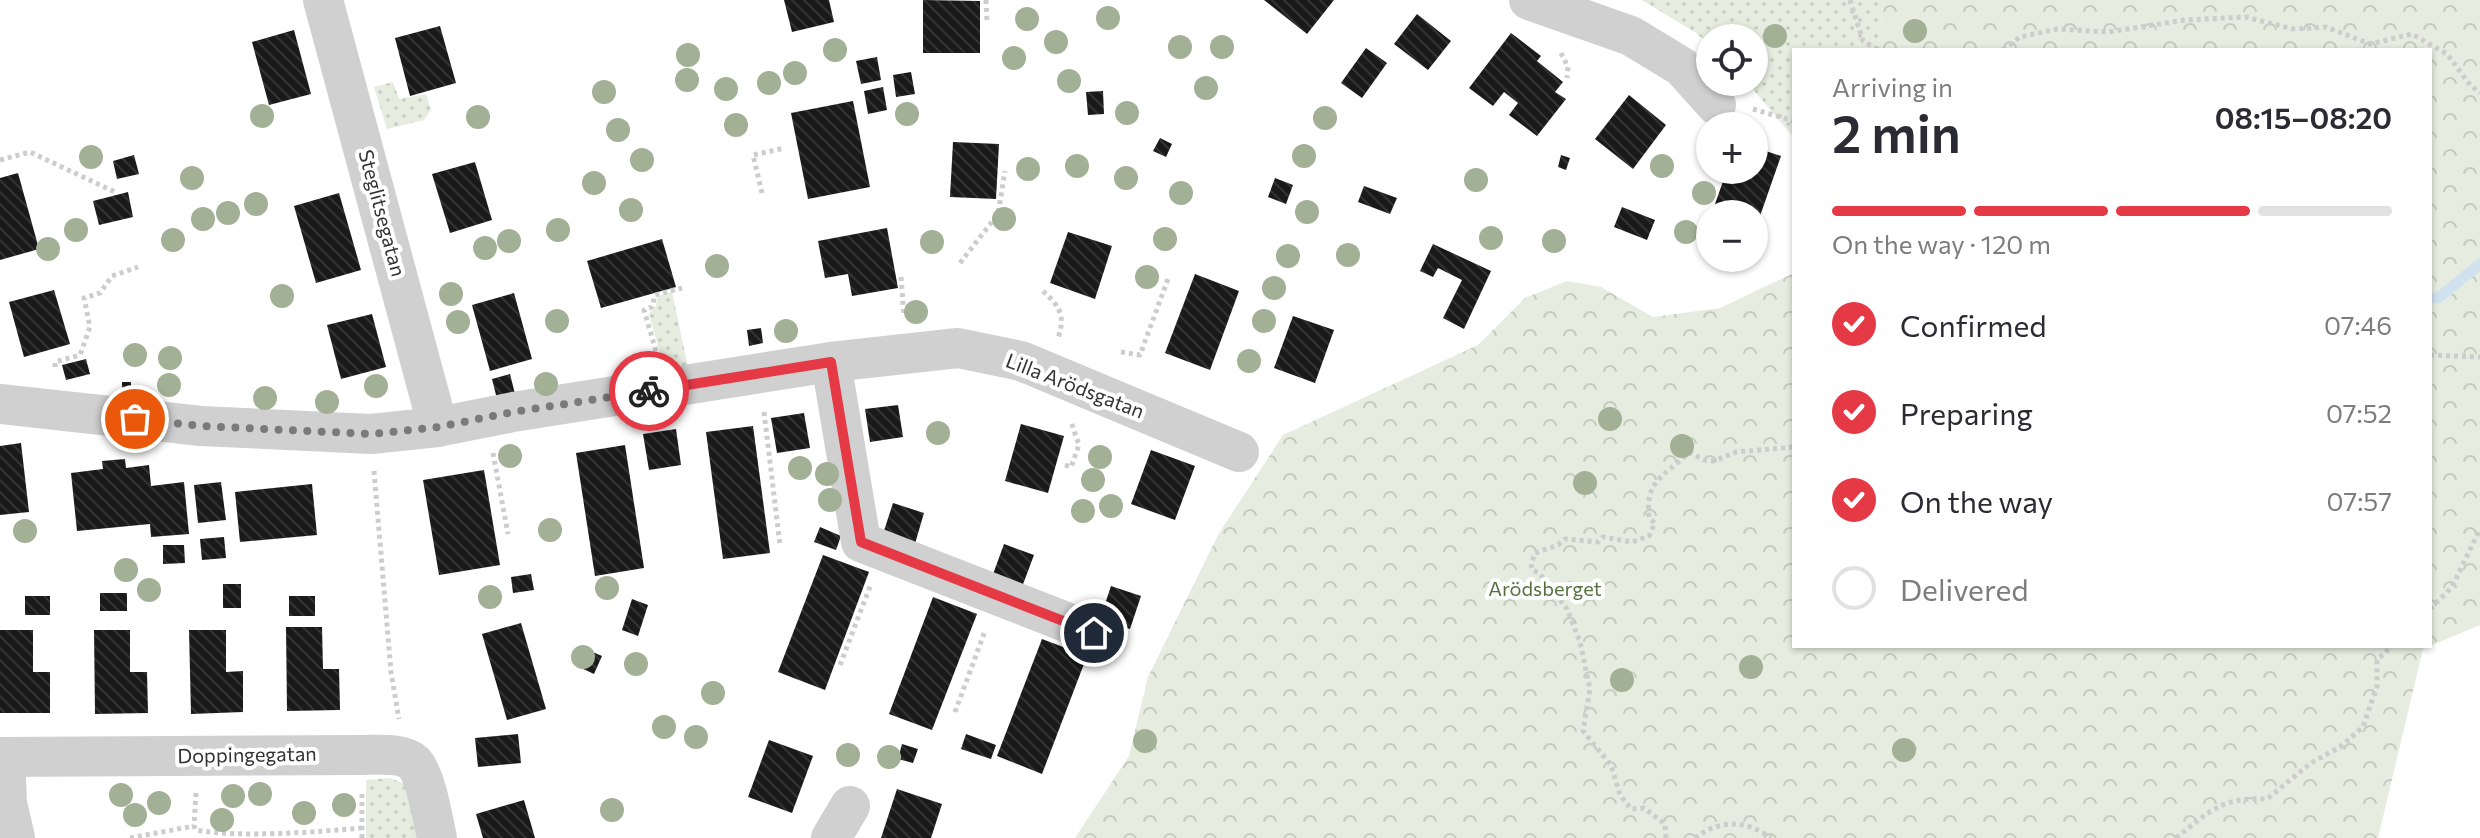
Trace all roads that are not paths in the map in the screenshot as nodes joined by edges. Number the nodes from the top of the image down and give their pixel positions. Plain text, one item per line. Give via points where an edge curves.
1 (323, 0) edge
2 (1529, 0) edge
3 (1716, 105) dead end
4 (831, 362) junction
5 (0, 404) edge
6 (438, 427) junction
7 (1239, 452) dead end
8 (1094, 633) dead end
9 (2, 757) edge
10 (15, 838) edge
11 (437, 838) edge

1 - 6 street, Steglitsegatan
2 - 3 street via 1631,36 1682,67
4 - 6 street, Lilla Arödsgatan
4 - 7 street, Lilla Arödsgatan via 958,348 1021,361
4 - 8 street via 861,542
5 - 6 street, Lilla Arödsgatan via 201,426 371,434
9 - 10 street
9 - 11 street, Doppingegatan via 404,758 420,775

